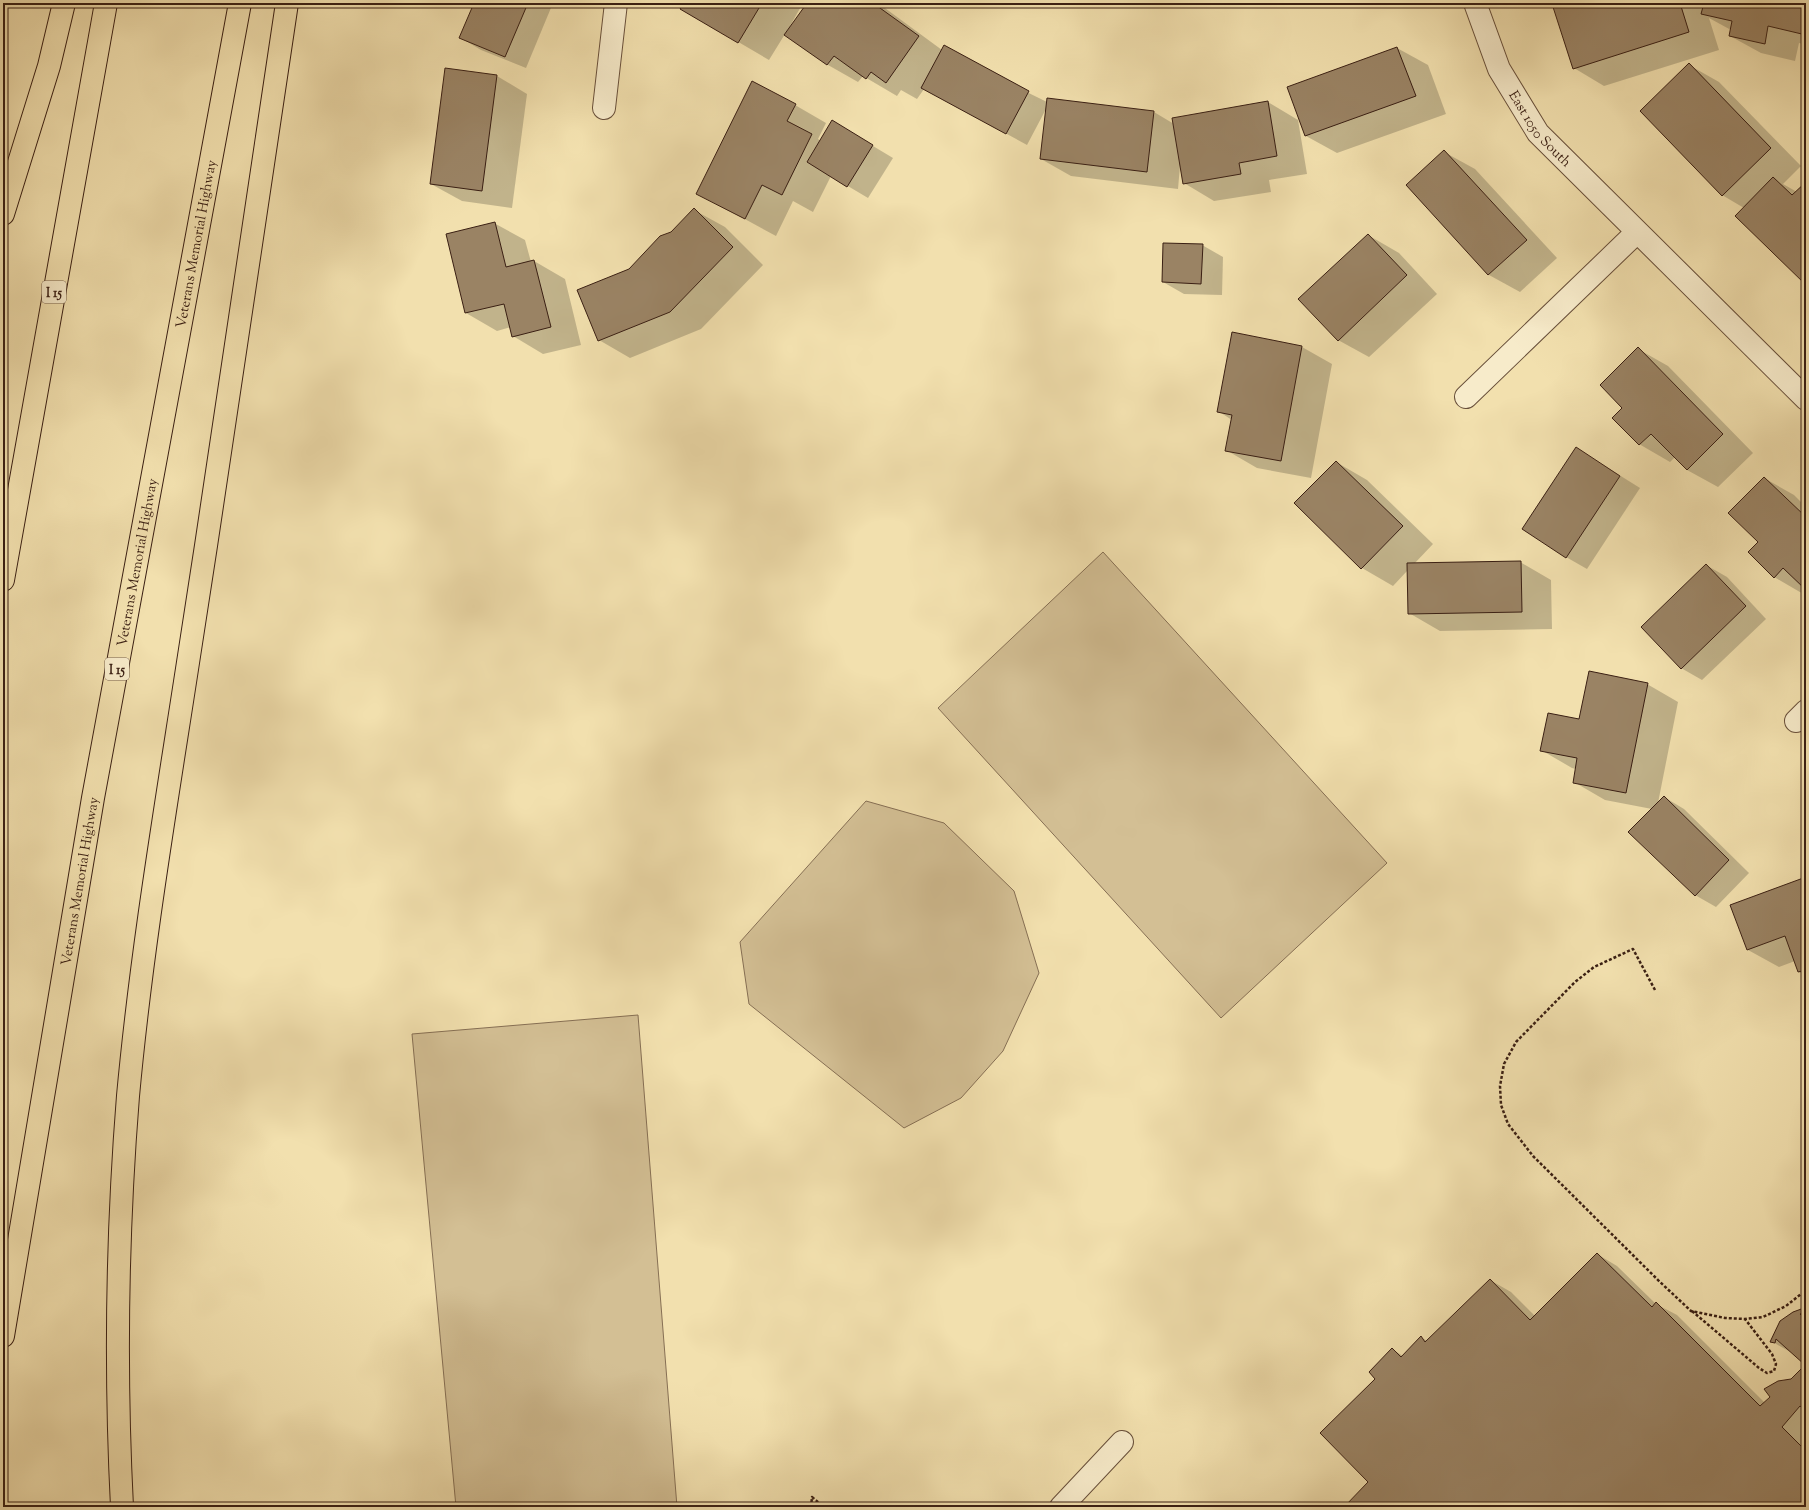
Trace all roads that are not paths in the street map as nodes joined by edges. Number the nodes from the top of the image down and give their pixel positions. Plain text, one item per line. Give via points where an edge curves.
1 (64, 3) edge
2 (106, 3) edge
3 (240, 3) edge
4 (287, 3) edge
5 (616, 3) edge
6 (1475, 3) edge
7 (604, 108) dead end
8 (3, 214) edge
9 (1636, 233) junction
10 (1466, 397) dead end
11 (1806, 399) edge
12 (3, 580) edge
13 (3, 1336) edge
14 (1122, 1442) dead end
15 (122, 1507) edge
16 (1061, 1507) edge

1 - 8 highway via 49,66
2 - 12 highway, I 15
3 - 13 highway, Veterans Memorial Highway / I 15 via 93,798
4 - 15 highway via 151,902 133,1051 126,1129 118,1317 118,1423
5 - 7 street
6 - 9 street, East 1050 South via 1500,69 1538,133
9 - 10 street
9 - 11 street, East 1050 South
14 - 16 street

